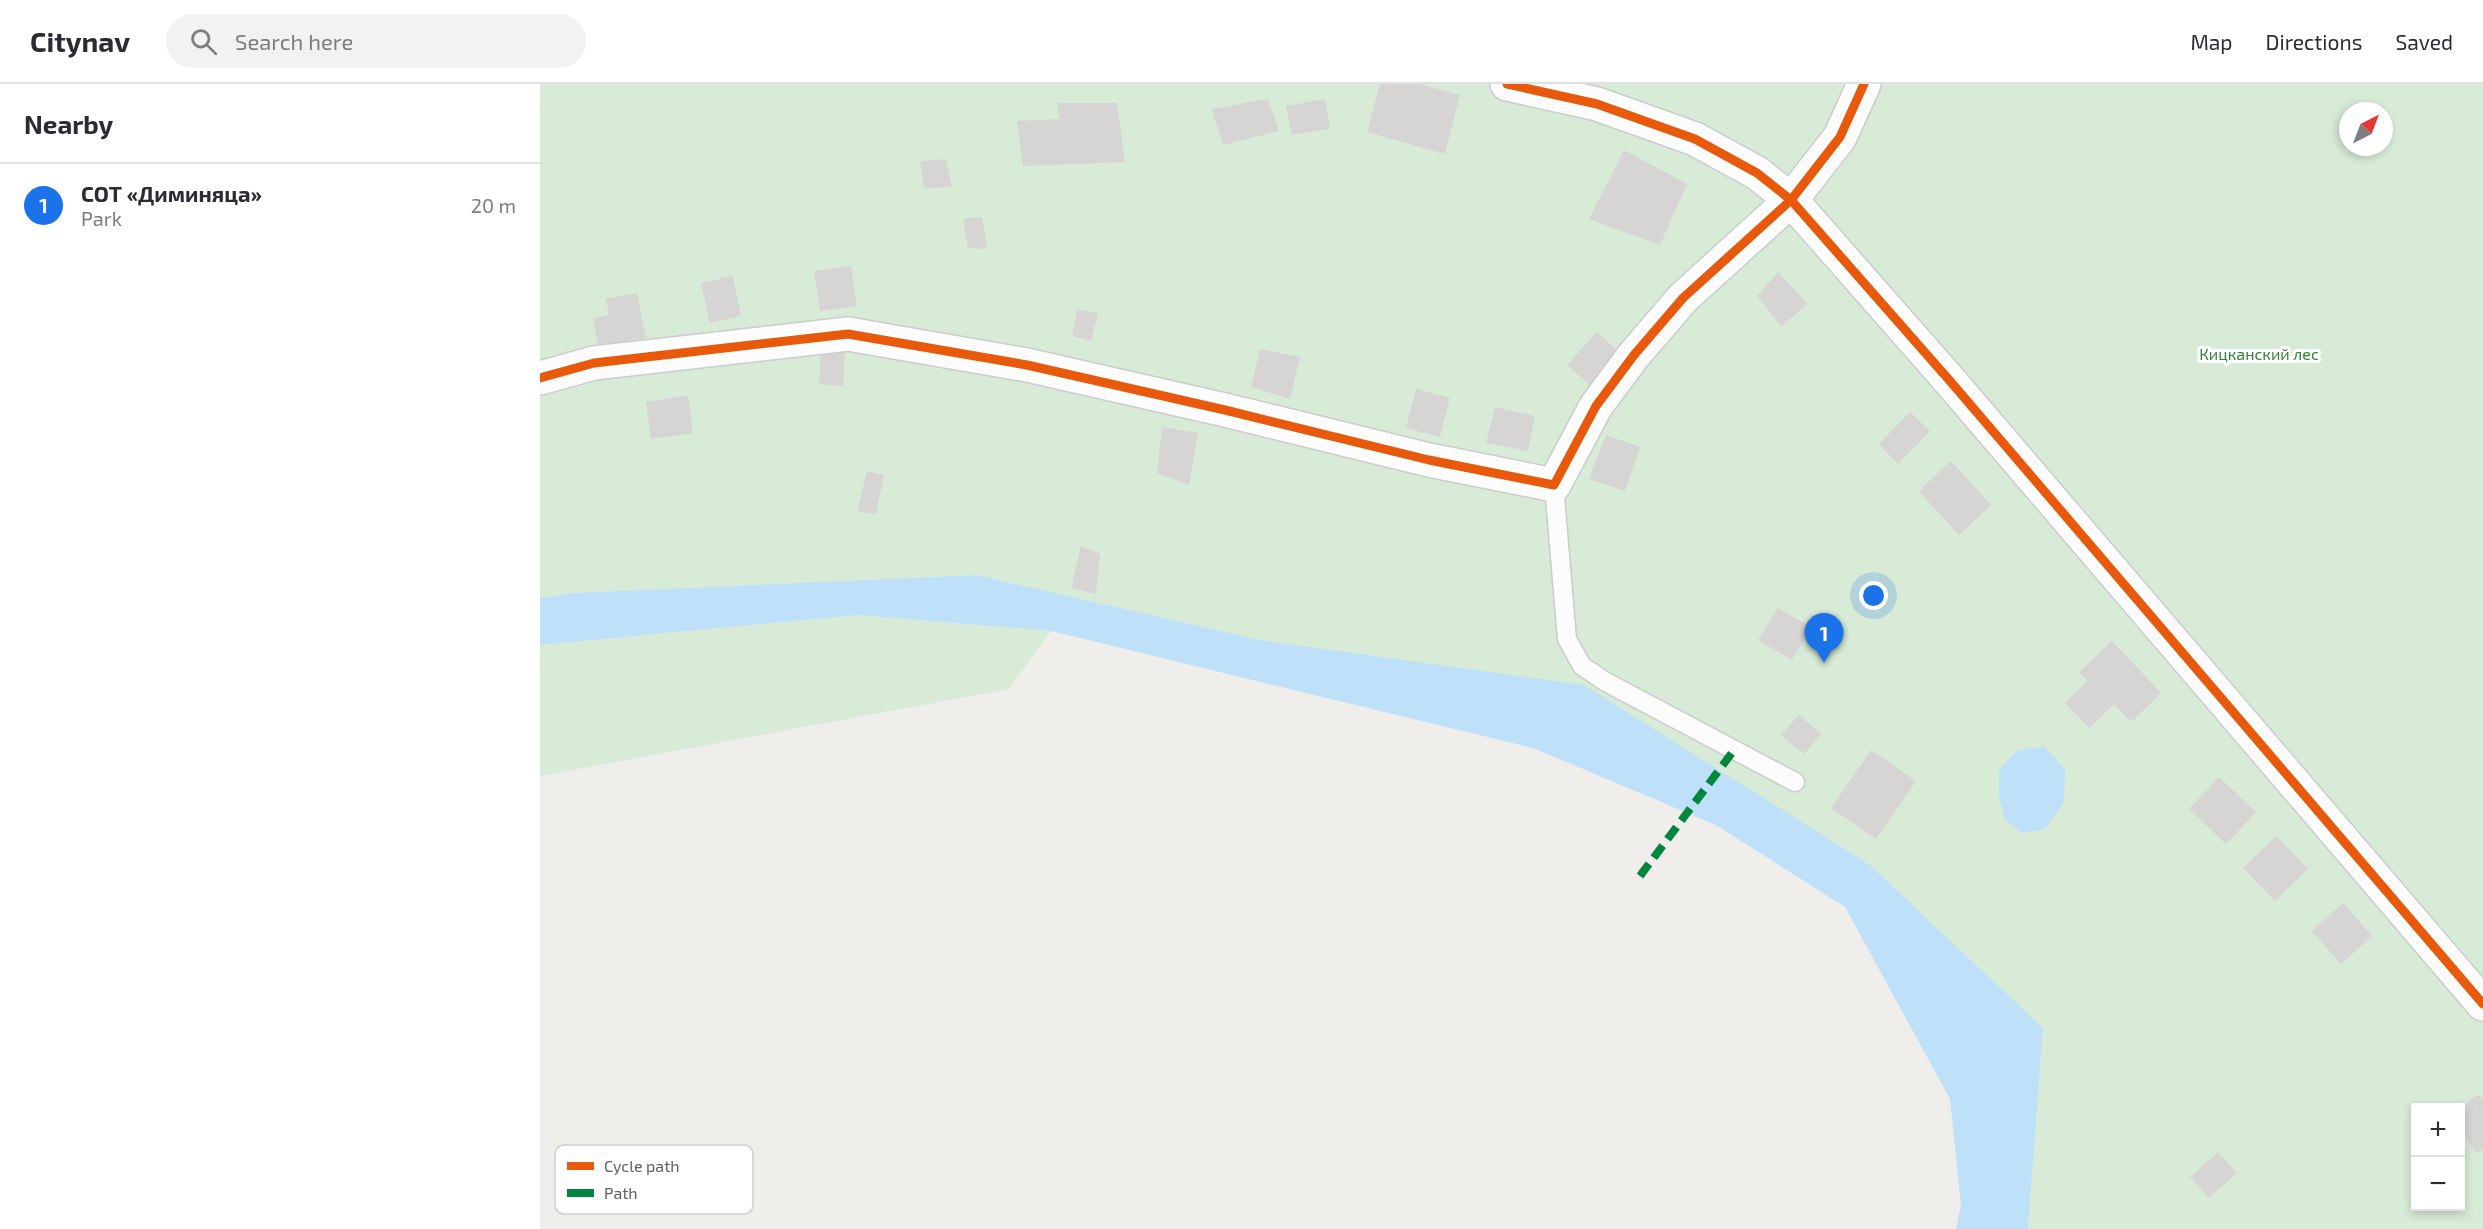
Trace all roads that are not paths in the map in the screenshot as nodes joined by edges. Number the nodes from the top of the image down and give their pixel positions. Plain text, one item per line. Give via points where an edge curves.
1 (1507, 84) edge
2 (1864, 84) edge
3 (1791, 200) junction
4 (540, 378) edge
5 (1554, 485) junction
6 (1795, 782) dead end
7 (2483, 1004) edge

1 - 3 street via 1597,104 1695,139 1757,173
2 - 3 street via 1840,137
3 - 5 street via 1683,298 1634,355 1596,406
3 - 7 street
4 - 5 street via 594,363 848,334 1027,365 1429,460
5 - 6 lane via 1567,639 1582,666

